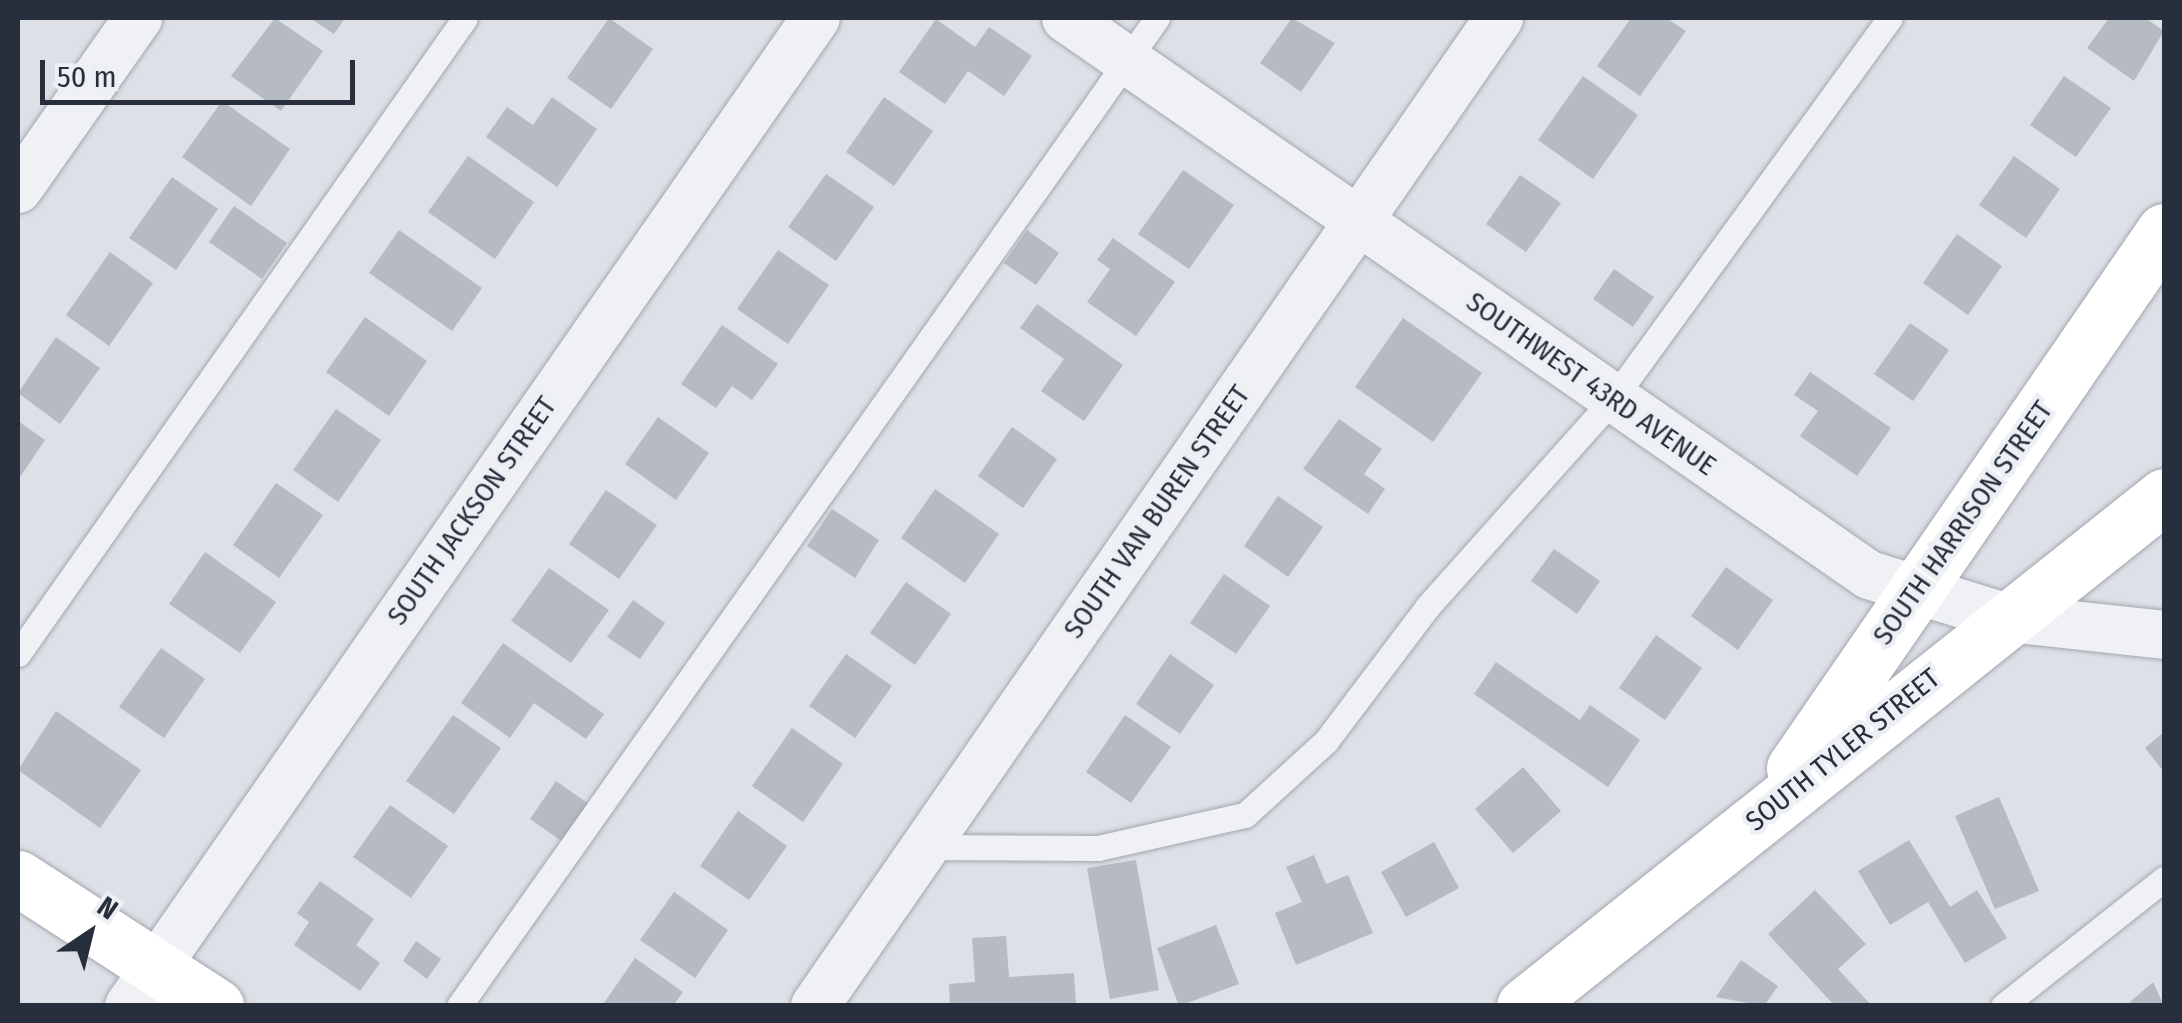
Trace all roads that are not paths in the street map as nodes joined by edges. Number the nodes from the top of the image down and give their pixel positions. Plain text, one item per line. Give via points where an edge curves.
1 (138, 18) edge
2 (464, 18) edge
3 (816, 18) edge
4 (1066, 18) edge
5 (1157, 18) edge
6 (1499, 18) edge
7 (1890, 18) edge
8 (1128, 60) junction
9 (18, 189) edge
10 (1357, 223) junction
11 (2164, 231) edge
12 (1613, 399) junction
13 (2164, 496) edge
14 (1916, 590) junction
15 (2008, 618) junction
16 (2164, 635) edge
17 (18, 654) edge
18 (1762, 814) junction
19 (925, 847) junction
20 (18, 878) edge
21 (2164, 879) edge
22 (141, 988) edge
23 (216, 1006) edge
24 (459, 1006) edge
25 (815, 1006) edge
26 (1524, 1006) edge
27 (2003, 1006) edge

1 - 9 street
2 - 17 lane
3 - 22 street, SOUTH JACKSON STREET
4 - 8 street, SOUTHWEST 43RD AVENUE
5 - 8 lane
6 - 10 street, SOUTH VAN BUREN STREET
7 - 12 lane
8 - 10 street, SOUTHWEST 43RD AVENUE
8 - 24 lane
10 - 12 street, SOUTHWEST 43RD AVENUE
10 - 19 street, SOUTH VAN BUREN STREET
11 - 14 street, SOUTH HARRISON STREET
12 - 14 street, SOUTHWEST 43RD AVENUE via 1869,575
12 - 19 lane via 1428,606 1326,741 1245,815 1098,848
13 - 15 street, SOUTH TYLER STREET
14 - 15 street, SOUTHWEST 43RD AVENUE
14 - 18 street, SOUTH HARRISON STREET
15 - 16 street, SOUTHWEST 43RD AVENUE
15 - 18 street, SOUTH TYLER STREET
18 - 26 street, SOUTH TYLER STREET
19 - 25 street, SOUTH VAN BUREN STREET
20 - 22 street
21 - 27 lane
22 - 23 street

